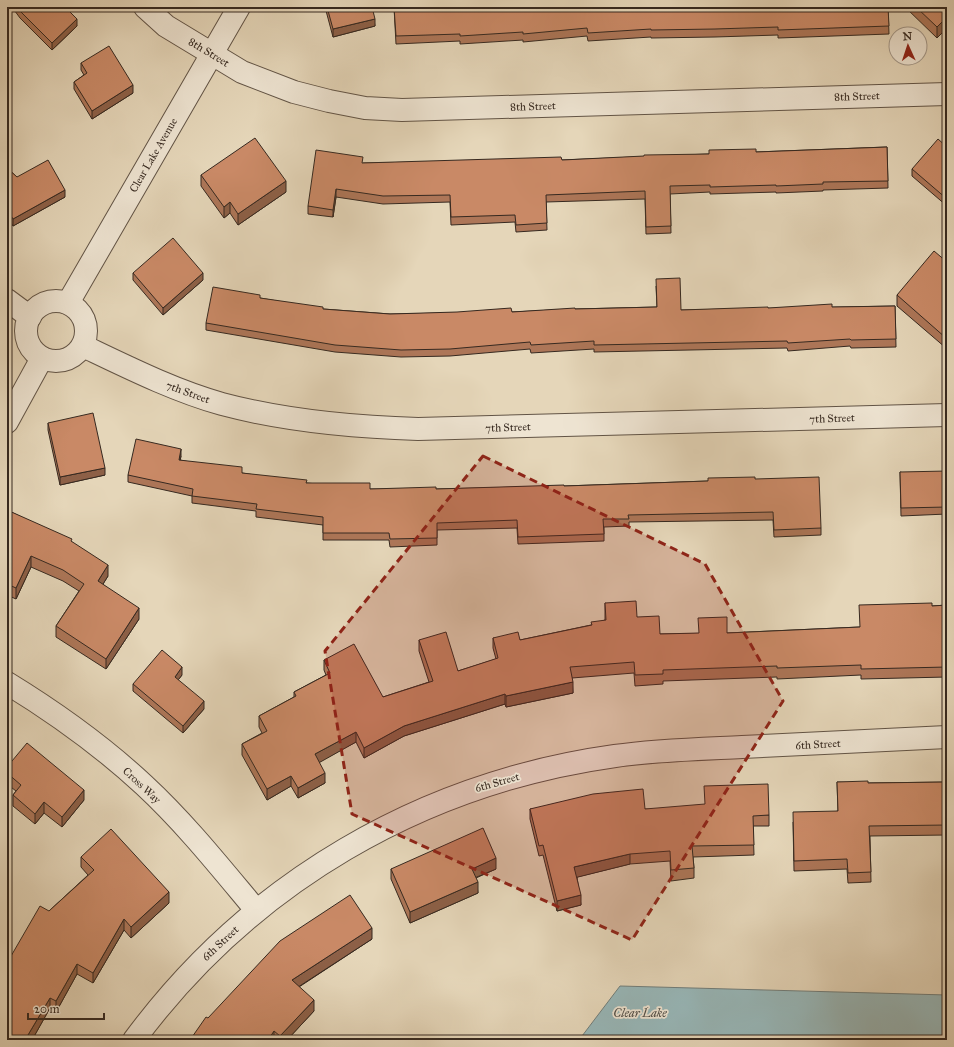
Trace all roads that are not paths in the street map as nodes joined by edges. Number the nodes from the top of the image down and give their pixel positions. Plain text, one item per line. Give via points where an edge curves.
1 (145, 7) edge
2 (239, 7) edge
3 (212, 54) junction
4 (947, 94) edge
5 (7, 300) edge
6 (68, 303) junction
7 (30, 317) junction
8 (82, 346) junction
9 (42, 358) junction
10 (947, 415) edge
11 (7, 422) edge
12 (7, 684) edge
13 (947, 737) edge
14 (256, 910) junction
15 (134, 1040) edge

1 - 3 street, 8th Street via 166,26
2 - 3 street, Clear Lake Avenue
3 - 4 street, 8th Street via 242,72 294,92 329,102 402,110
3 - 6 street, Clear Lake Avenue
5 - 7 street
6 - 7 street via 59,301 42,305
6 - 8 street via 85,321 86,338
7 - 9 street via 26,335 29,344
8 - 9 street via 77,353 60,361
8 - 10 street, 7th Street via 164,383 222,404 293,419 372,427 418,429
9 - 11 street
12 - 14 street, Cross Way via 85,735 144,785 198,840
13 - 14 street, 6th Street via 664,751 615,756 543,769 473,789 405,816 300,877
14 - 15 street, 6th Street via 206,955 157,1009

